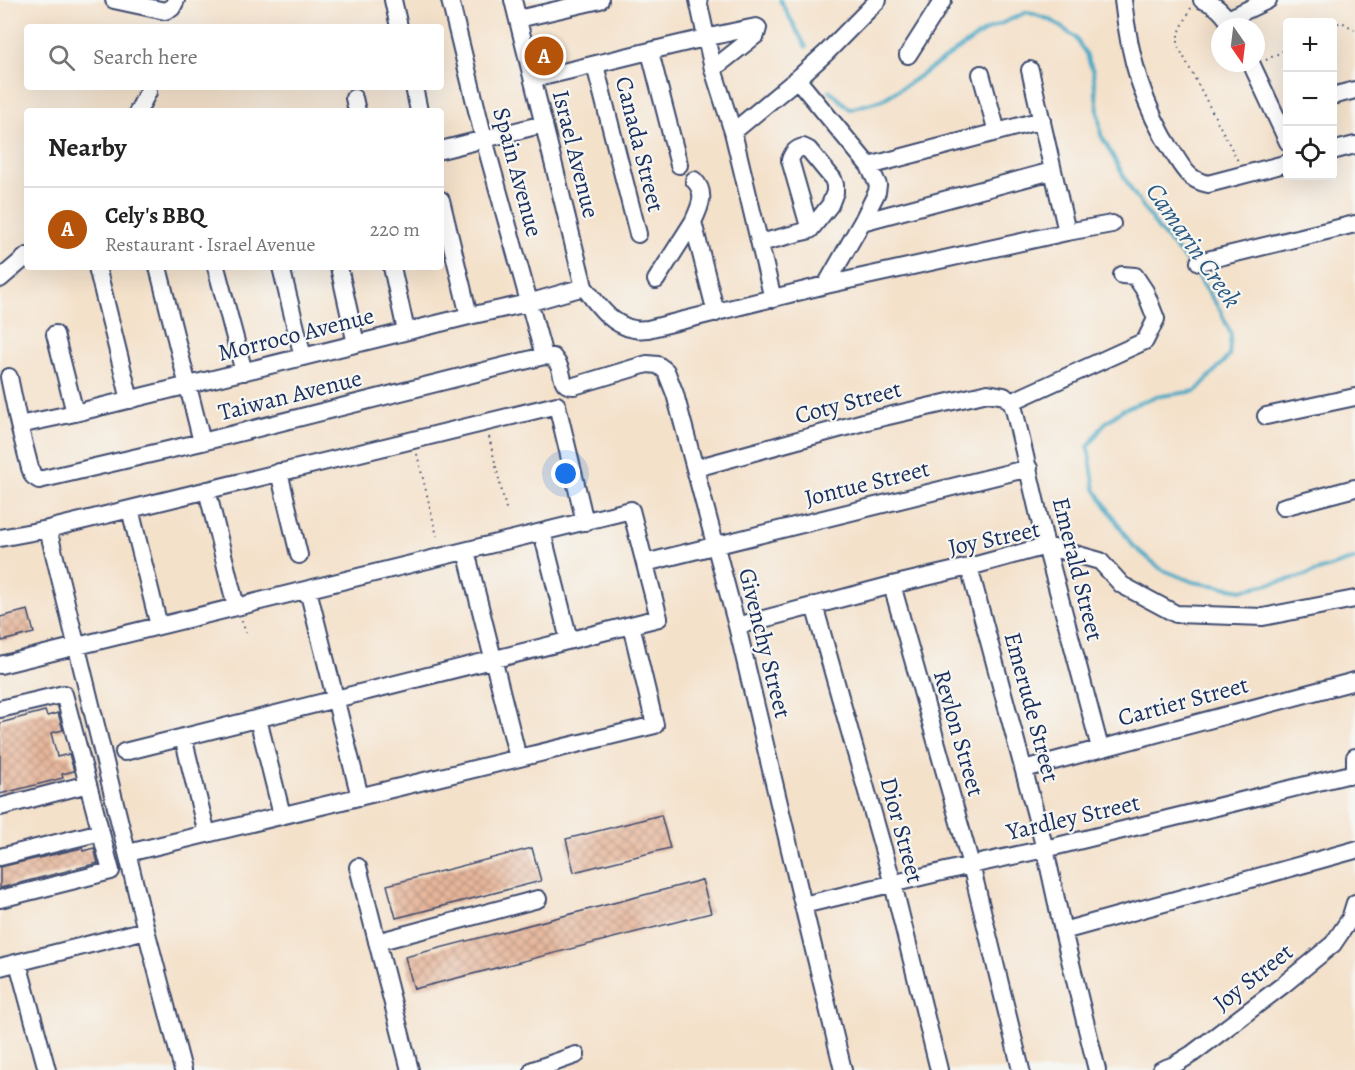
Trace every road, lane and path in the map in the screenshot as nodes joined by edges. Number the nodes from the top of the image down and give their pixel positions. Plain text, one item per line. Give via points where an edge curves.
1 (114, 0) edge
2 (176, 0) edge
3 (393, 0) edge
4 (450, 0) edge
5 (513, 0) edge
6 (600, 0) edge
7 (698, 0) edge
8 (878, 0) edge
9 (943, 0) edge
10 (1123, 0) edge
11 (1195, 0) edge
12 (1202, 0) edge
13 (1268, 0) edge
14 (1226, 18) edge
15 (1238, 18) edge
16 (518, 19) junction
17 (1337, 23) edge
18 (398, 24) edge
19 (1355, 30) edge
20 (706, 37) junction
21 (1283, 50) edge
22 (650, 52) junction
23 (908, 55) dead end
24 (1265, 59) edge
25 (595, 65) junction
26 (713, 69) junction
27 (1030, 70) dead end
28 (1257, 72) edge
29 (981, 74) dead end
30 (801, 76) junction
31 (533, 79) junction
32 (415, 90) edge
33 (1355, 90) edge
34 (148, 92) dead end
35 (1337, 95) edge
36 (140, 108) edge
37 (418, 108) edge
38 (1281, 109) edge
39 (1042, 120) junction
40 (544, 124) junction
41 (1284, 126) edge
42 (733, 132) junction
43 (997, 132) junction
44 (484, 139) junction
45 (1355, 145) edge
46 (444, 149) edge
47 (1337, 150) edge
48 (1283, 164) edge
49 (679, 165) dead end
50 (869, 166) junction
51 (1052, 171) junction
52 (1244, 175) junction
53 (694, 180) dead end
54 (444, 212) edge
55 (693, 222) junction
56 (862, 222) junction
57 (1112, 224) dead end
58 (1355, 224) edge
59 (810, 230) dead end
60 (1067, 232) junction
61 (638, 234) dead end
62 (760, 243) junction
63 (24, 258) edge
64 (1199, 262) dead end
65 (98, 270) edge
66 (159, 270) edge
67 (217, 270) edge
68 (282, 270) edge
69 (340, 270) edge
70 (394, 270) edge
71 (3, 274) edge
72 (1122, 275) dead end
73 (656, 280) dead end
74 (826, 285) junction
75 (584, 287) junction
76 (773, 299) junction
77 (528, 303) junction
78 (716, 313) junction
79 (469, 316) junction
80 (406, 331) junction
81 (55, 334) dead end
82 (356, 344) junction
83 (544, 356) junction
84 (303, 357) junction
85 (244, 372) junction
86 (9, 377) dead end
87 (188, 385) junction
88 (1355, 397) edge
89 (130, 400) junction
90 (1011, 402) junction
91 (75, 413) junction
92 (1266, 416) dead end
93 (485, 422) junction
94 (19, 425) junction
95 (414, 440) junction
96 (202, 442) junction
97 (696, 468) junction
98 (1029, 468) junction
99 (279, 472) junction
100 (1355, 488) edge
101 (207, 490) junction
102 (1283, 507) dead end
103 (130, 508) junction
104 (507, 513) dead end
105 (585, 522) junction
106 (48, 529) junction
107 (542, 532) junction
108 (437, 536) dead end
109 (0, 538) edge
110 (716, 545) junction
111 (1046, 546) junction
112 (465, 551) junction
113 (299, 555) dead end
114 (645, 563) junction
115 (969, 567) junction
116 (892, 585) junction
117 (308, 590) junction
118 (1355, 599) edge
119 (814, 605) junction
120 (236, 607) junction
121 (631, 625) junction
122 (159, 626) junction
123 (736, 626) junction
124 (569, 640) junction
125 (77, 646) junction
126 (493, 660) junction
127 (0, 665) edge
128 (1355, 681) edge
129 (335, 699) junction
130 (0, 710) edge
131 (258, 719) junction
132 (183, 737) junction
133 (1100, 748) junction
134 (124, 752) dead end
135 (1355, 757) edge
136 (518, 758) junction
137 (1024, 769) junction
138 (1355, 775) edge
139 (88, 784) junction
140 (360, 796) junction
141 (0, 807) edge
142 (282, 815) junction
143 (101, 832) junction
144 (207, 834) junction
145 (1045, 849) junction
146 (1355, 850) edge
147 (128, 853) junction
148 (0, 857) edge
149 (971, 865) junction
150 (358, 867) dead end
151 (892, 884) junction
152 (538, 898) dead end
153 (0, 899) edge
154 (1355, 903) edge
155 (802, 905) junction
156 (146, 930) junction
157 (1063, 931) junction
158 (377, 942) junction
159 (18, 963) junction
160 (0, 968) edge
161 (576, 1055) dead end
162 (47, 1070) edge
163 (183, 1070) edge
164 (410, 1070) edge
165 (533, 1070) edge
166 (843, 1070) edge
167 (939, 1070) edge
168 (1021, 1070) edge
169 (1097, 1070) edge
170 (1161, 1070) edge

1 - 2 street via 165,11
3 - 18 street
4 - 44 street, Spain Avenue
5 - 16 street, Israel Avenue
6 - 16 street
7 - 20 street
8 - 30 street
9 - 23 street
10 - 52 street via 1140,87 1162,136 1187,174 1196,182 1208,184
11 - 52 path via 1178,34 1178,46
12 - 14 street via 1220,9
13 - 15 street
16 - 31 street, Israel Avenue
17 - 19 path
20 - 22 street
20 - 26 street
20 - 26 street via 758,28 756,35
21 - 24 path
22 - 25 street
22 - 49 street
25 - 31 street
25 - 61 street, Canada Street
26 - 42 street
27 - 39 street
28 - 38 street
29 - 43 street
30 - 42 street
30 - 50 street
31 - 40 street, Israel Avenue
32 - 37 street
33 - 35 street
34 - 36 street
38 - 41 street
39 - 43 street
39 - 51 street
40 - 44 street
40 - 75 street, Israel Avenue
42 - 62 street
43 - 50 street
44 - 46 street
44 - 77 street, Spain Avenue
45 - 47 street
48 - 52 street
50 - 56 street via 878,185
51 - 56 street
51 - 60 street
53 - 55 street via 702,195
54 - 79 street
55 - 73 street
55 - 78 street
56 - 74 street
57 - 60 street
58 - 64 street
59 - 62 street
60 - 74 street
62 - 76 street
63 - 71 street
65 - 89 street
66 - 87 street
67 - 85 street
68 - 84 street
69 - 82 street
70 - 80 street
72 - 90 street via 1135,276 1156,320 1145,341
74 - 76 street
75 - 77 street, Morroco Avenue
75 - 78 street, Israel Avenue via 605,314 633,329
76 - 78 street
77 - 79 street, Morroco Avenue
77 - 83 street, Spain Avenue
79 - 80 street, Morroco Avenue
80 - 82 street, Morroco Avenue
81 - 91 street
82 - 84 street, Morroco Avenue
83 - 96 street, Taiwan Avenue
83 - 97 street, Givenchy Street via 553,357 568,386 647,364 658,365 666,372 675,394
84 - 85 street, Morroco Avenue
85 - 87 street, Morroco Avenue
86 - 94 street
87 - 89 street, Morroco Avenue
87 - 96 street
88 - 92 street
89 - 91 street, Morroco Avenue
90 - 97 street, Coty Street via 1004,396 988,393
90 - 98 street, Emerald Street
91 - 94 street, Morroco Avenue
93 - 95 street
93 - 104 path
93 - 105 street via 557,405
94 - 96 street, Taiwan Avenue via 30,468 39,480
95 - 99 street
95 - 108 path
97 - 110 street, Givenchy Street
98 - 110 street, Jontue Street
98 - 111 street, Emerald Street
99 - 101 street
99 - 113 street
100 - 102 street
101 - 103 street
101 - 120 street
103 - 106 street
103 - 122 street
105 - 107 street
105 - 114 street via 631,510
106 - 109 street
106 - 125 street
107 - 112 street
107 - 124 street
110 - 114 street, Jontue Street
110 - 123 street, Givenchy Street
111 - 115 street, Joy Street
111 - 118 street, Joy Street via 1100,561 1122,585 1176,614 1263,617
111 - 133 street, Emerald Street
112 - 117 street
112 - 126 street
114 - 121 street via 659,618
115 - 116 street, Joy Street
115 - 137 street, Emerude Street
116 - 119 street, Joy Street
116 - 149 street, Revlon Street
117 - 120 street
117 - 129 street
119 - 123 street, Joy Street
119 - 151 street, Dior Street
120 - 122 street
121 - 124 street
121 - 136 street via 655,725
122 - 125 street
123 - 155 street, Givenchy Street
124 - 126 street
125 - 127 street
125 - 147 street
126 - 129 street
126 - 136 street
128 - 133 street, Cartier Street
129 - 131 street
129 - 140 street
130 - 139 street via 64,693
131 - 132 street
131 - 142 street
132 - 134 street
132 - 144 street
133 - 137 street, Cartier Street
135 - 138 street
136 - 140 street
137 - 145 street, Emerude Street
138 - 145 street, Yardley Street
139 - 141 street
139 - 143 street
140 - 142 street
142 - 144 street
143 - 148 street
143 - 153 street via 111,871
144 - 147 street
145 - 149 street, Yardley Street
145 - 157 street, Emerude Street
146 - 157 street
147 - 156 street
149 - 151 street, Yardley Street
149 - 168 street, Revlon Street
150 - 158 street
151 - 155 street, Yardley Street
151 - 167 street, Dior Street
152 - 158 street
154 - 170 street, Joy Street via 1350,919 1333,944 1192,1054
155 - 166 street, Givenchy Street
156 - 159 street
156 - 163 street
157 - 169 street, Emerude Street
158 - 164 street
159 - 160 street
159 - 162 street
161 - 165 street

